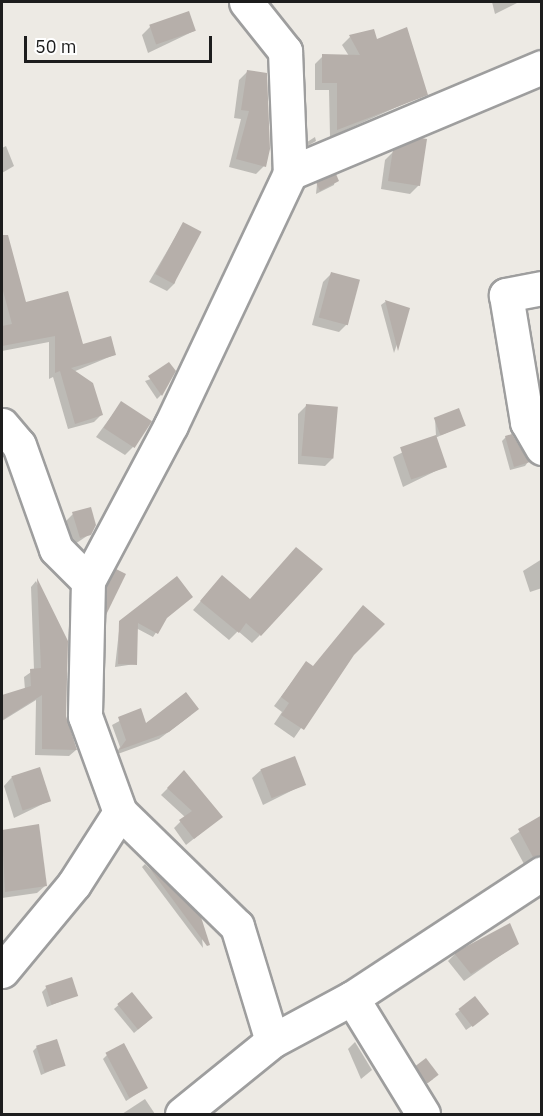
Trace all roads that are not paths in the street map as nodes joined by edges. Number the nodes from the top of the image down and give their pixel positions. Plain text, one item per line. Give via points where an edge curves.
1 (246, 2) edge
2 (542, 67) edge
3 (291, 173) junction
4 (542, 288) edge
5 (2, 425) edge
6 (542, 448) edge
7 (88, 581) junction
8 (120, 812) junction
9 (542, 873) edge
10 (4, 963) edge
11 (352, 998) junction
12 (272, 1041) junction
13 (182, 1114) edge
14 (423, 1114) edge

1 - 3 street via 285,51
2 - 3 street
3 - 7 street via 171,425
4 - 6 street via 506,295 527,422
5 - 7 street via 19,445 56,549
7 - 8 street via 85,716
8 - 10 street via 74,884
8 - 12 street via 237,926
9 - 11 street
11 - 12 street
11 - 14 street
12 - 13 street

